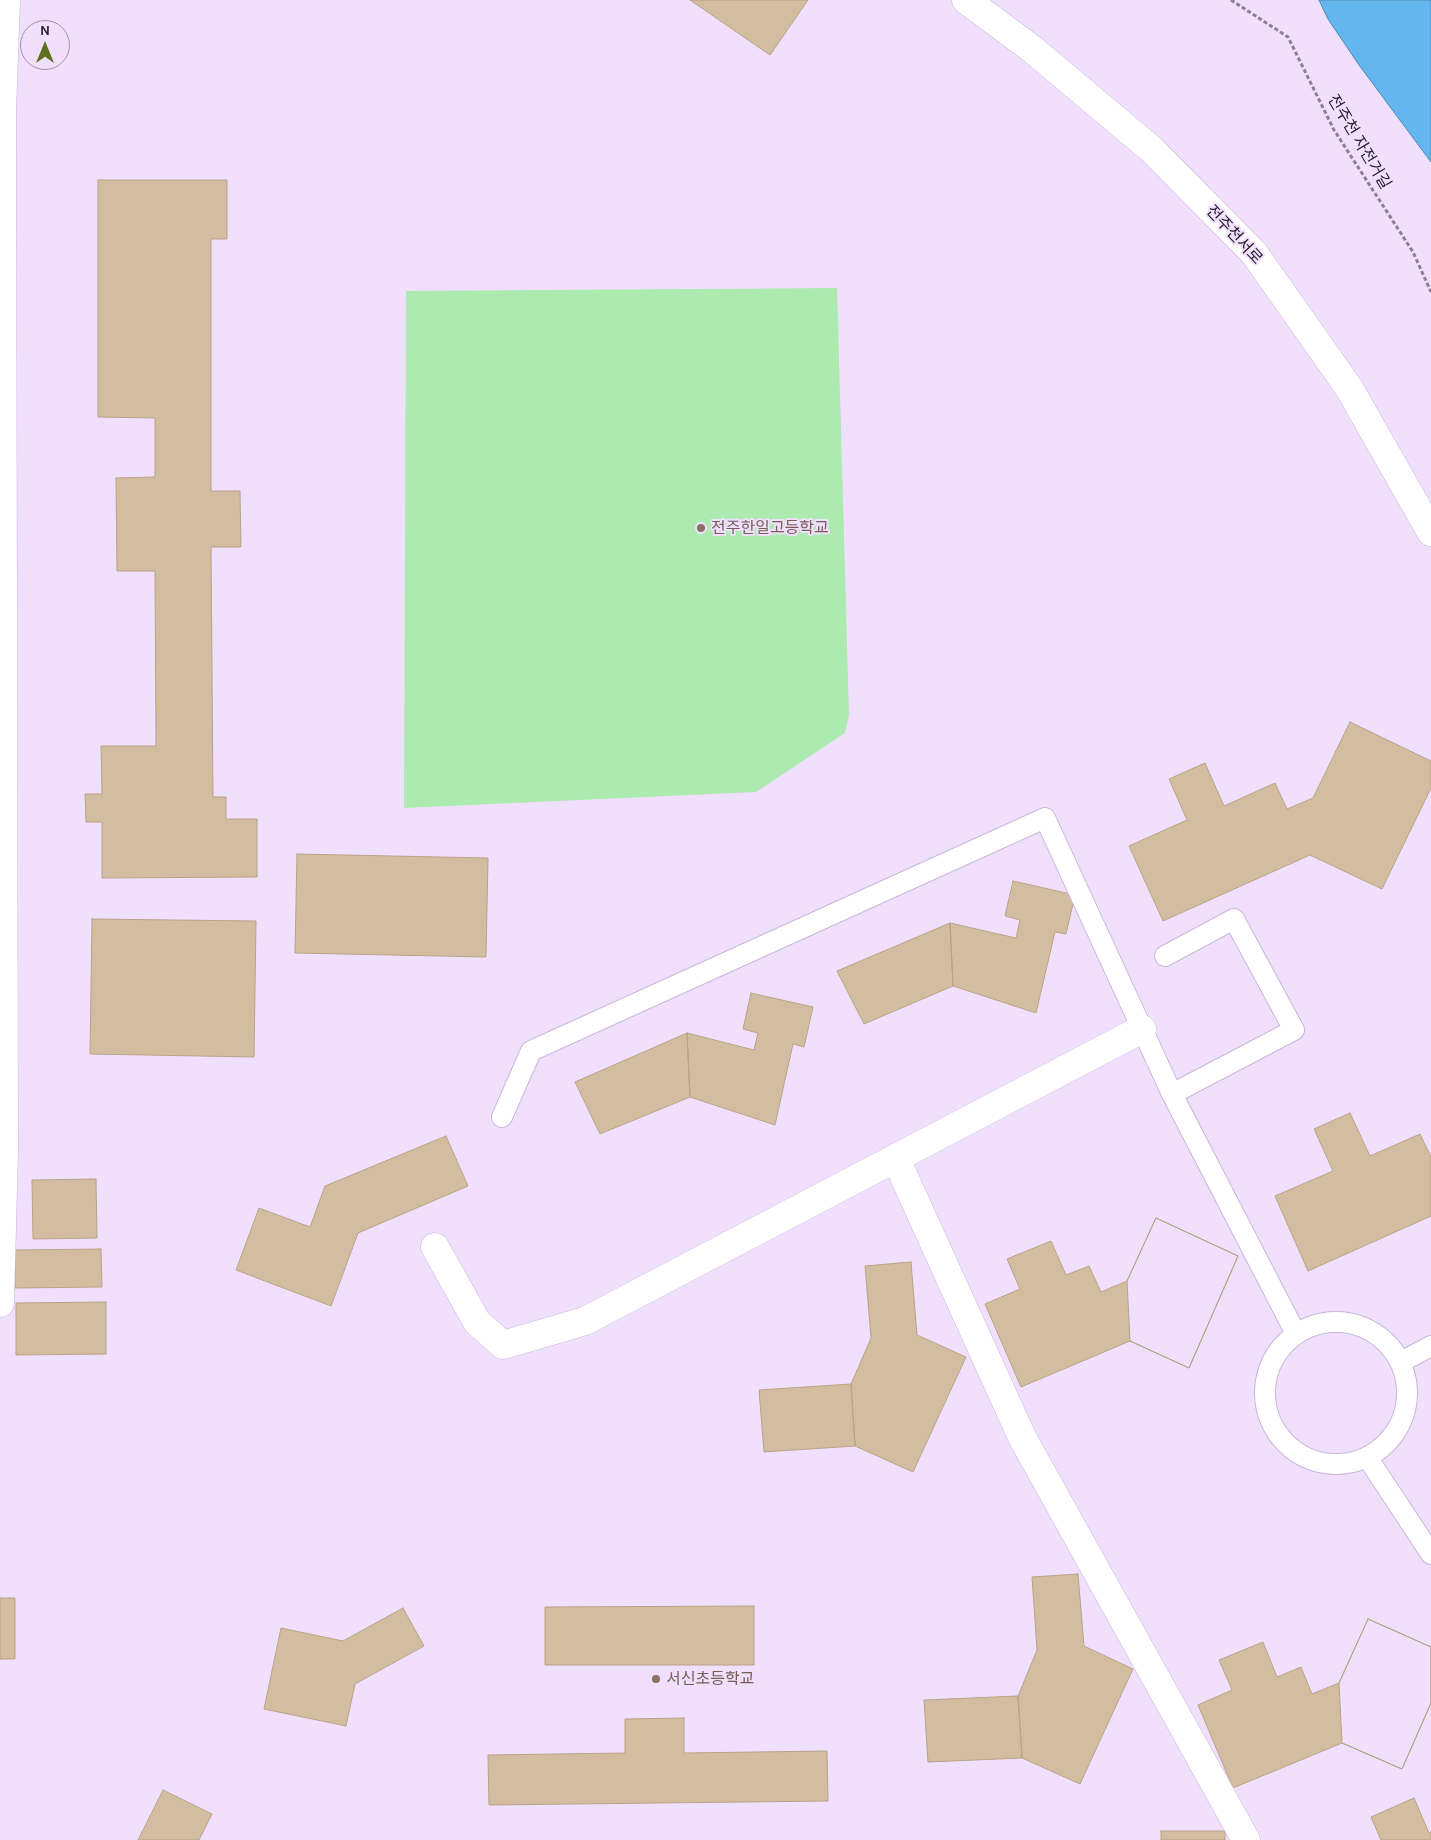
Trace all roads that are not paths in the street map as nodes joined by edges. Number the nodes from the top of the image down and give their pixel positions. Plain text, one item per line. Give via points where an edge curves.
1 (6, 0) edge
2 (966, 0) edge
3 (1, 111) edge
4 (1431, 532) edge
5 (1165, 956) dead end
6 (1142, 1029) junction
7 (1172, 1094) junction
8 (502, 1117) dead end
9 (2, 1151) edge
10 (896, 1158) junction
11 (435, 1248) dead end
12 (0, 1303) edge
13 (1296, 1334) junction
14 (1431, 1346) edge
15 (1401, 1362) junction
16 (1367, 1457) junction
17 (1431, 1554) edge
18 (1246, 1840) edge

1 - 3 street
2 - 4 street, 전주천서로 via 1151,149 1254,253 1349,388
3 - 9 street
5 - 7 lane via 1234,919 1294,1030
6 - 7 lane
6 - 8 lane via 1045,818 531,1051
6 - 10 street
7 - 13 lane
9 - 12 street
10 - 11 street via 585,1321 503,1346 477,1322
10 - 18 street via 1022,1437
13 - 15 lane via 1318,1324 1342,1321 1367,1328 1380,1337
13 - 16 lane via 1278,1351 1267,1373 1265,1398 1270,1422 1283,1440 1301,1454 1322,1463 1344,1464
14 - 15 lane
15 - 16 lane via 1408,1384 1407,1406 1399,1427 1385,1445
16 - 17 lane

